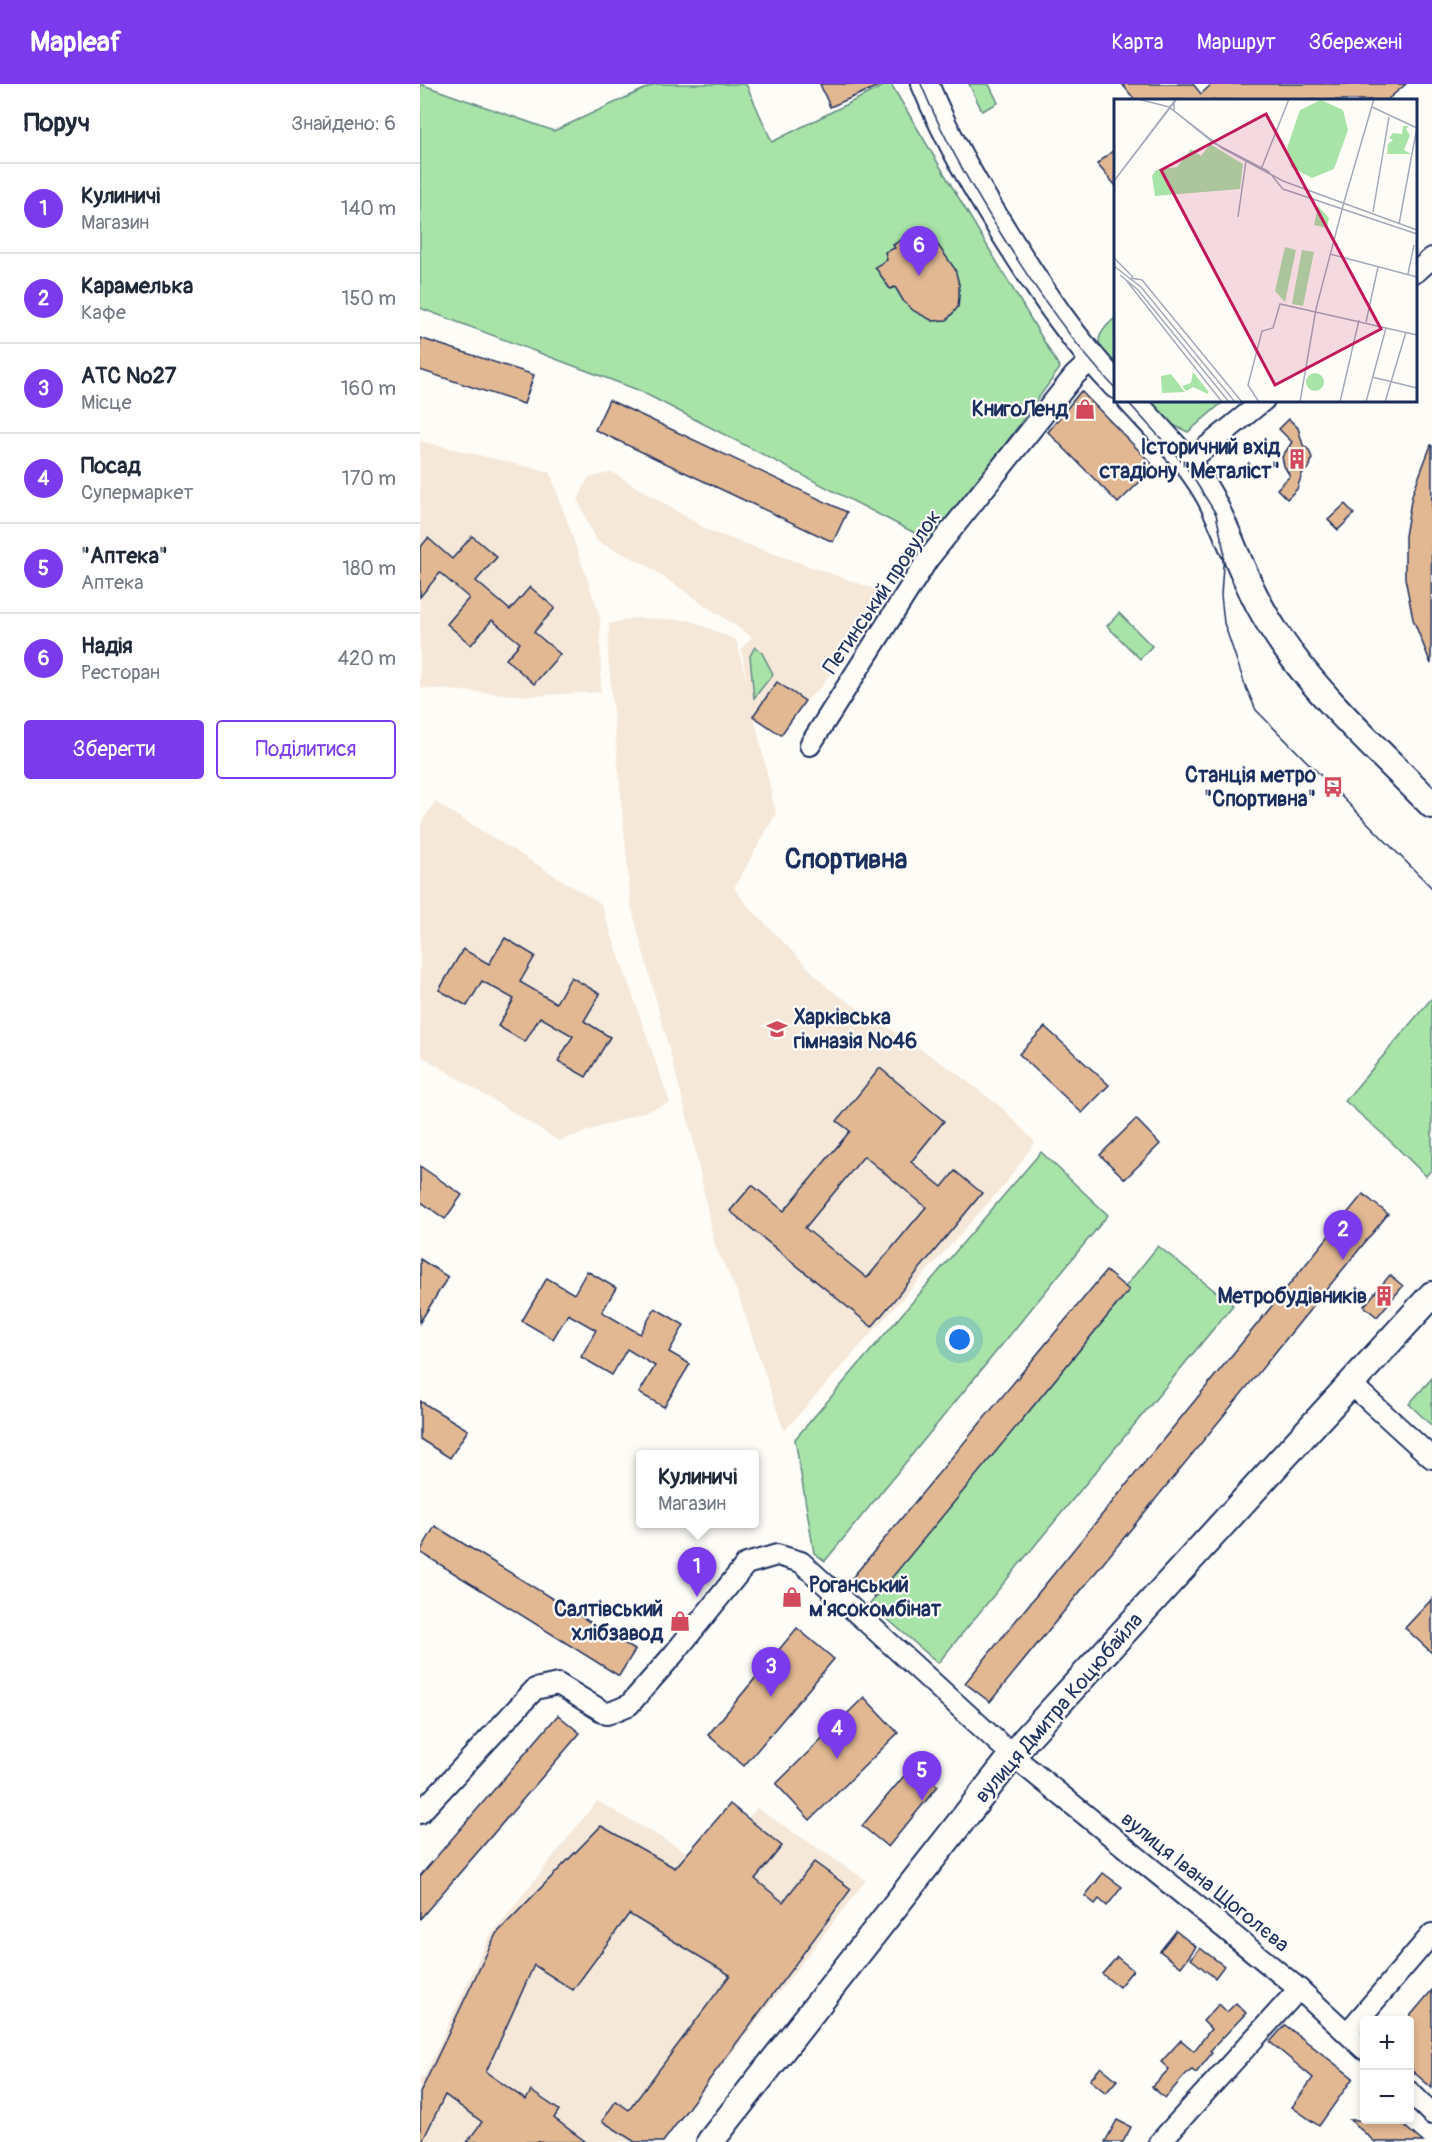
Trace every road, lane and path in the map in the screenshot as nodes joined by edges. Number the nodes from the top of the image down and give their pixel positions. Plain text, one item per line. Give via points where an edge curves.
1 (925, 84) edge
2 (1432, 258) edge
3 (1417, 271) edge
4 (1092, 359) junction
5 (1114, 383) edge
6 (1133, 402) edge
7 (1262, 402) edge
8 (1187, 463) junction
9 (810, 745) dead end
10 (1432, 805) edge
11 (1432, 1295) edge
12 (1351, 1384) junction
13 (1432, 1458) edge
14 (1013, 1756) junction
15 (420, 1814) edge
16 (1432, 1934) edge
17 (1299, 1989) junction
18 (1348, 2032) junction
19 (1360, 2044) edge
20 (1414, 2096) edge
21 (1432, 2114) edge
22 (710, 2142) edge
23 (1160, 2142) edge

1 - 4 main road via 963,166 1052,308
2 - 3 street
4 - 5 main road
4 - 9 street, Петинський провулок via 1074,376 928,559
6 - 8 main road
7 - 8 street
8 - 10 main road via 1215,505 1256,599 1286,648 1326,696
11 - 12 main road, вулиця Дмитра Коцюбайла
12 - 13 street
12 - 14 main road, вулиця Дмитра Коцюбайла
14 - 15 street, вулиця Івана Щоголєва via 801,1562 777,1555 746,1564 629,1705 607,1714 558,1684 535,1689
14 - 17 street, вулиця Івана Щоголєва
14 - 22 main road, вулиця Дмитра Коцюбайла
16 - 18 street
17 - 18 street, вулиця Івана Щоголєва
17 - 23 street
18 - 19 street, вулиця Івана Щоголєва
20 - 21 street

